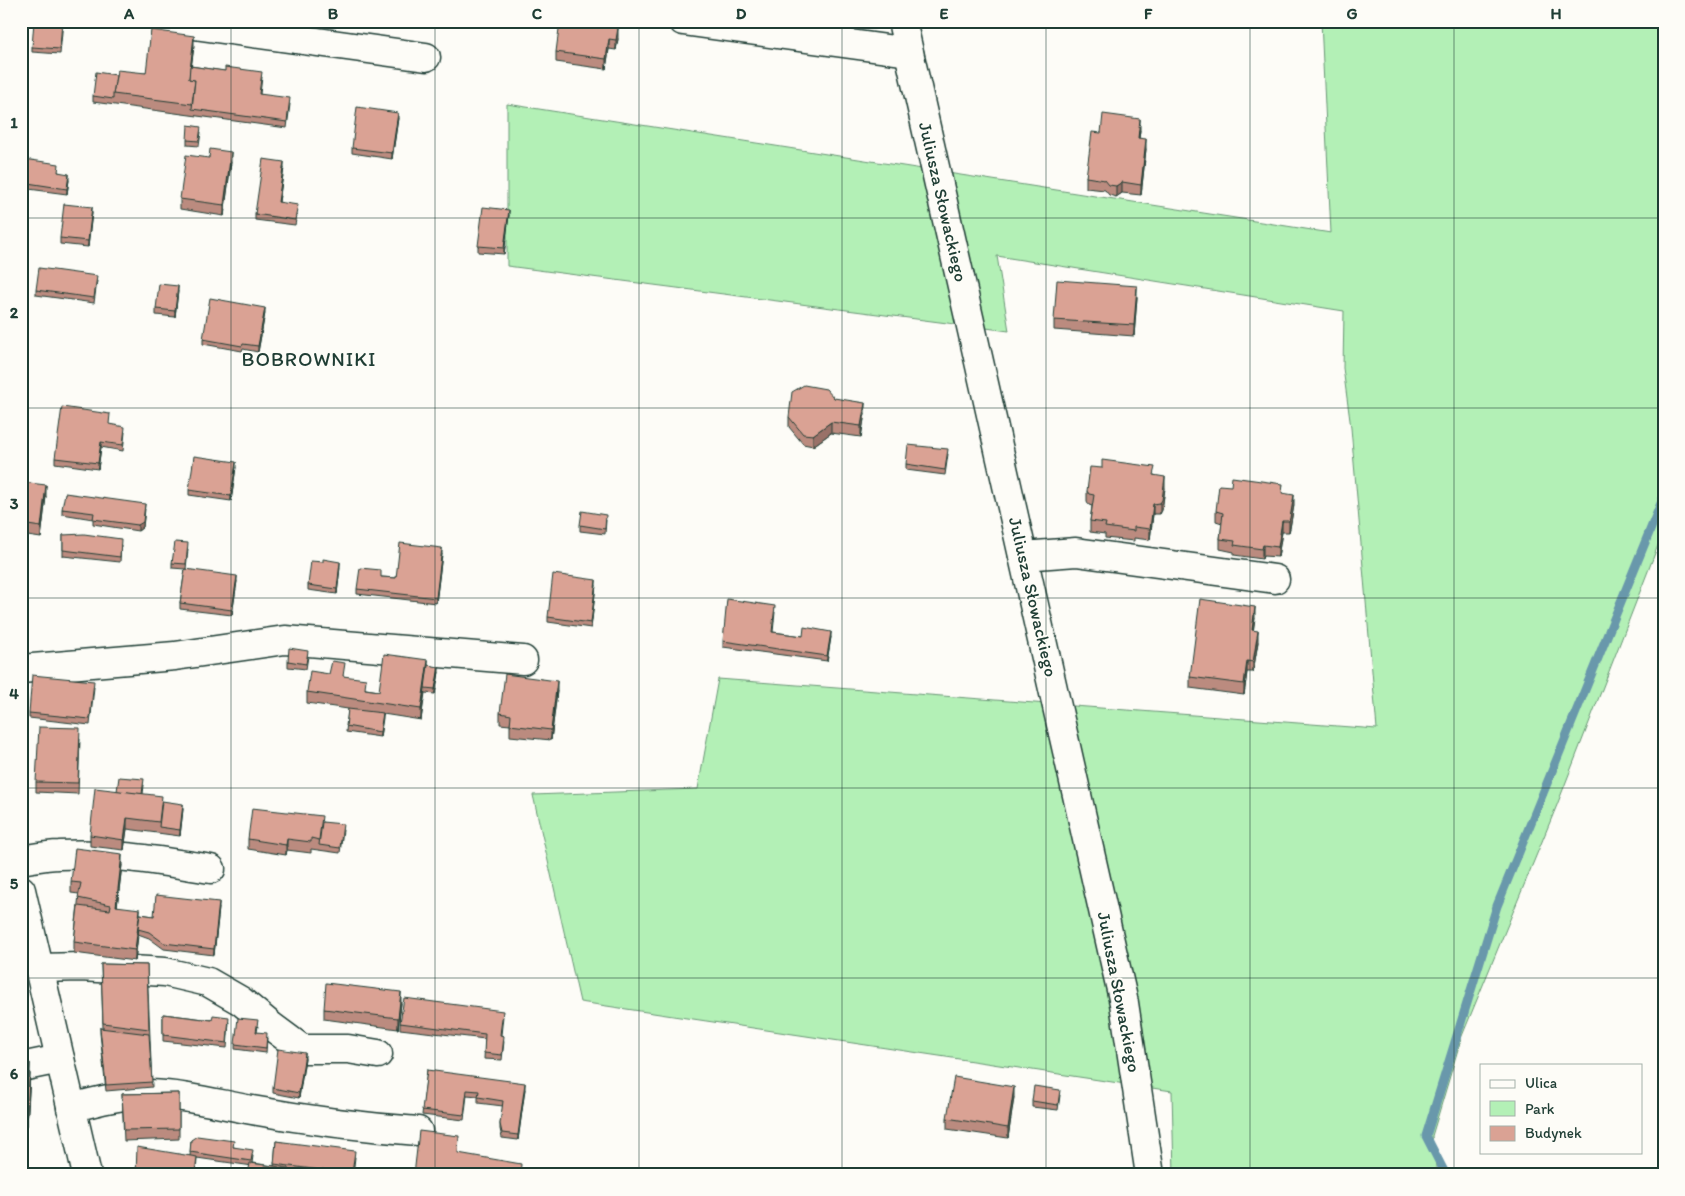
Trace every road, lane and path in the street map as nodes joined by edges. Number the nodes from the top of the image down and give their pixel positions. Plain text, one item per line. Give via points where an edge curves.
1 (165, 21) edge
2 (683, 21) edge
3 (902, 21) edge
4 (909, 52) junction
5 (426, 57) dead end
6 (1023, 556) junction
7 (1275, 579) dead end
8 (523, 660) dead end
9 (21, 669) edge
10 (21, 860) edge
11 (211, 869) dead end
12 (21, 890) edge
13 (39, 968) junction
14 (378, 1054) dead end
15 (60, 1059) junction
16 (21, 1067) edge
17 (71, 1108) junction
18 (418, 1131) edge
19 (87, 1175) edge
20 (1150, 1175) edge

1 - 5 street
2 - 4 street
3 - 4 street, Juliusza Słowackiego
4 - 6 street, Juliusza Słowackiego
6 - 7 street via 1076,552
6 - 20 street, Juliusza Słowackiego via 1124,1003
8 - 9 street via 286,640 175,656
10 - 11 street via 58,854 103,854
12 - 13 street
13 - 14 street via 165,972 208,982 241,1001 302,1049 348,1049
13 - 15 street
15 - 16 street
15 - 17 street
17 - 18 street via 106,1099 149,1094 197,1098 295,1117
17 - 19 street

